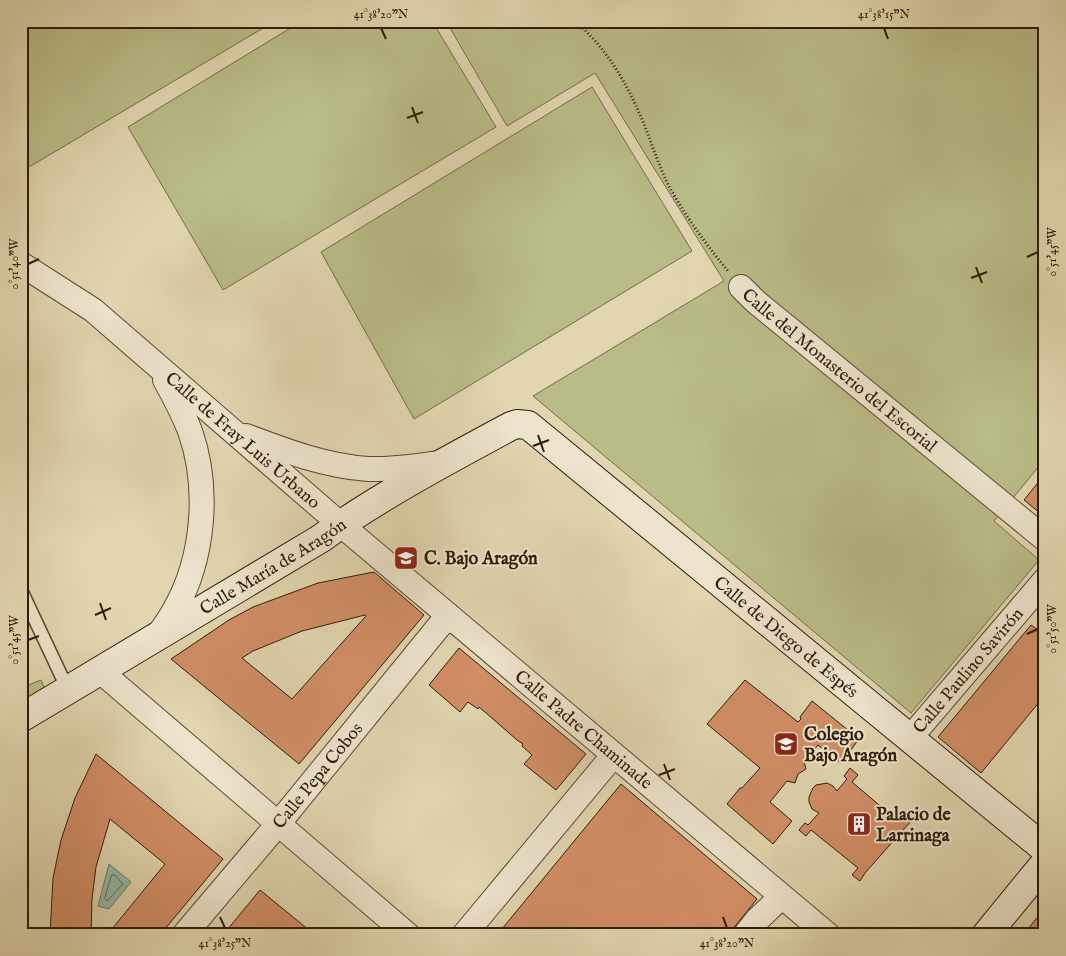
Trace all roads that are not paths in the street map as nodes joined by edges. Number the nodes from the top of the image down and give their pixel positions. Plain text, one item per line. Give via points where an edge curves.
1 (21, 264) edge
2 (741, 287) road end
3 (146, 354) junction
4 (528, 425) joint
5 (231, 430) junction
6 (442, 463) junction
7 (340, 524) junction
8 (1045, 539) edge
9 (1045, 580) edge
10 (21, 590) edge
11 (451, 618) junction
12 (157, 637) junction
13 (100, 671) junction
14 (68, 690) junction
15 (21, 718) edge
16 (910, 738) junction
17 (616, 758) junction
18 (278, 824) junction
19 (1045, 849) edge
20 (1045, 863) edge
21 (781, 897) junction
22 (991, 933) edge
23 (184, 935) edge
24 (408, 935) edge
25 (464, 935) edge
26 (745, 935) edge
27 (828, 935) edge

1 - 3 street, Calle de Fray Luis Urbano via 93,310
2 - 8 street, Calle del Monasterio del Escorial
3 - 5 street, Calle de Fray Luis Urbano
3 - 12 street, Calle de Fray Luis Urbano via 164,378 183,414 196,454 202,492 196,553 174,611
4 - 6 street, Calle María de Aragón via 511,426
4 - 16 street, Calle de Diego de Espés
5 - 6 street via 314,461 343,466 368,469
5 - 7 street, Calle de Fray Luis Urbano
6 - 7 street, Calle María de Aragón
7 - 11 street, Calle Padre Chaminade
7 - 12 street, Calle María de Aragón
9 - 16 street, Calle Paulino Savirón
10 - 14 lane
11 - 17 street, Calle Padre Chaminade
11 - 18 street, Calle Pepa Cobos via 440,625
12 - 13 street, Calle María de Aragón
13 - 14 street, Calle María de Aragón
13 - 18 street
14 - 15 street, Calle María de Aragón
16 - 19 street, Calle de Diego de Espés
17 - 21 street, Calle Padre Chaminade
17 - 25 street via 608,763
18 - 23 street, Calle Pepa Cobos
18 - 24 street
20 - 22 street
21 - 26 street
21 - 27 street, Calle Padre Chaminade

